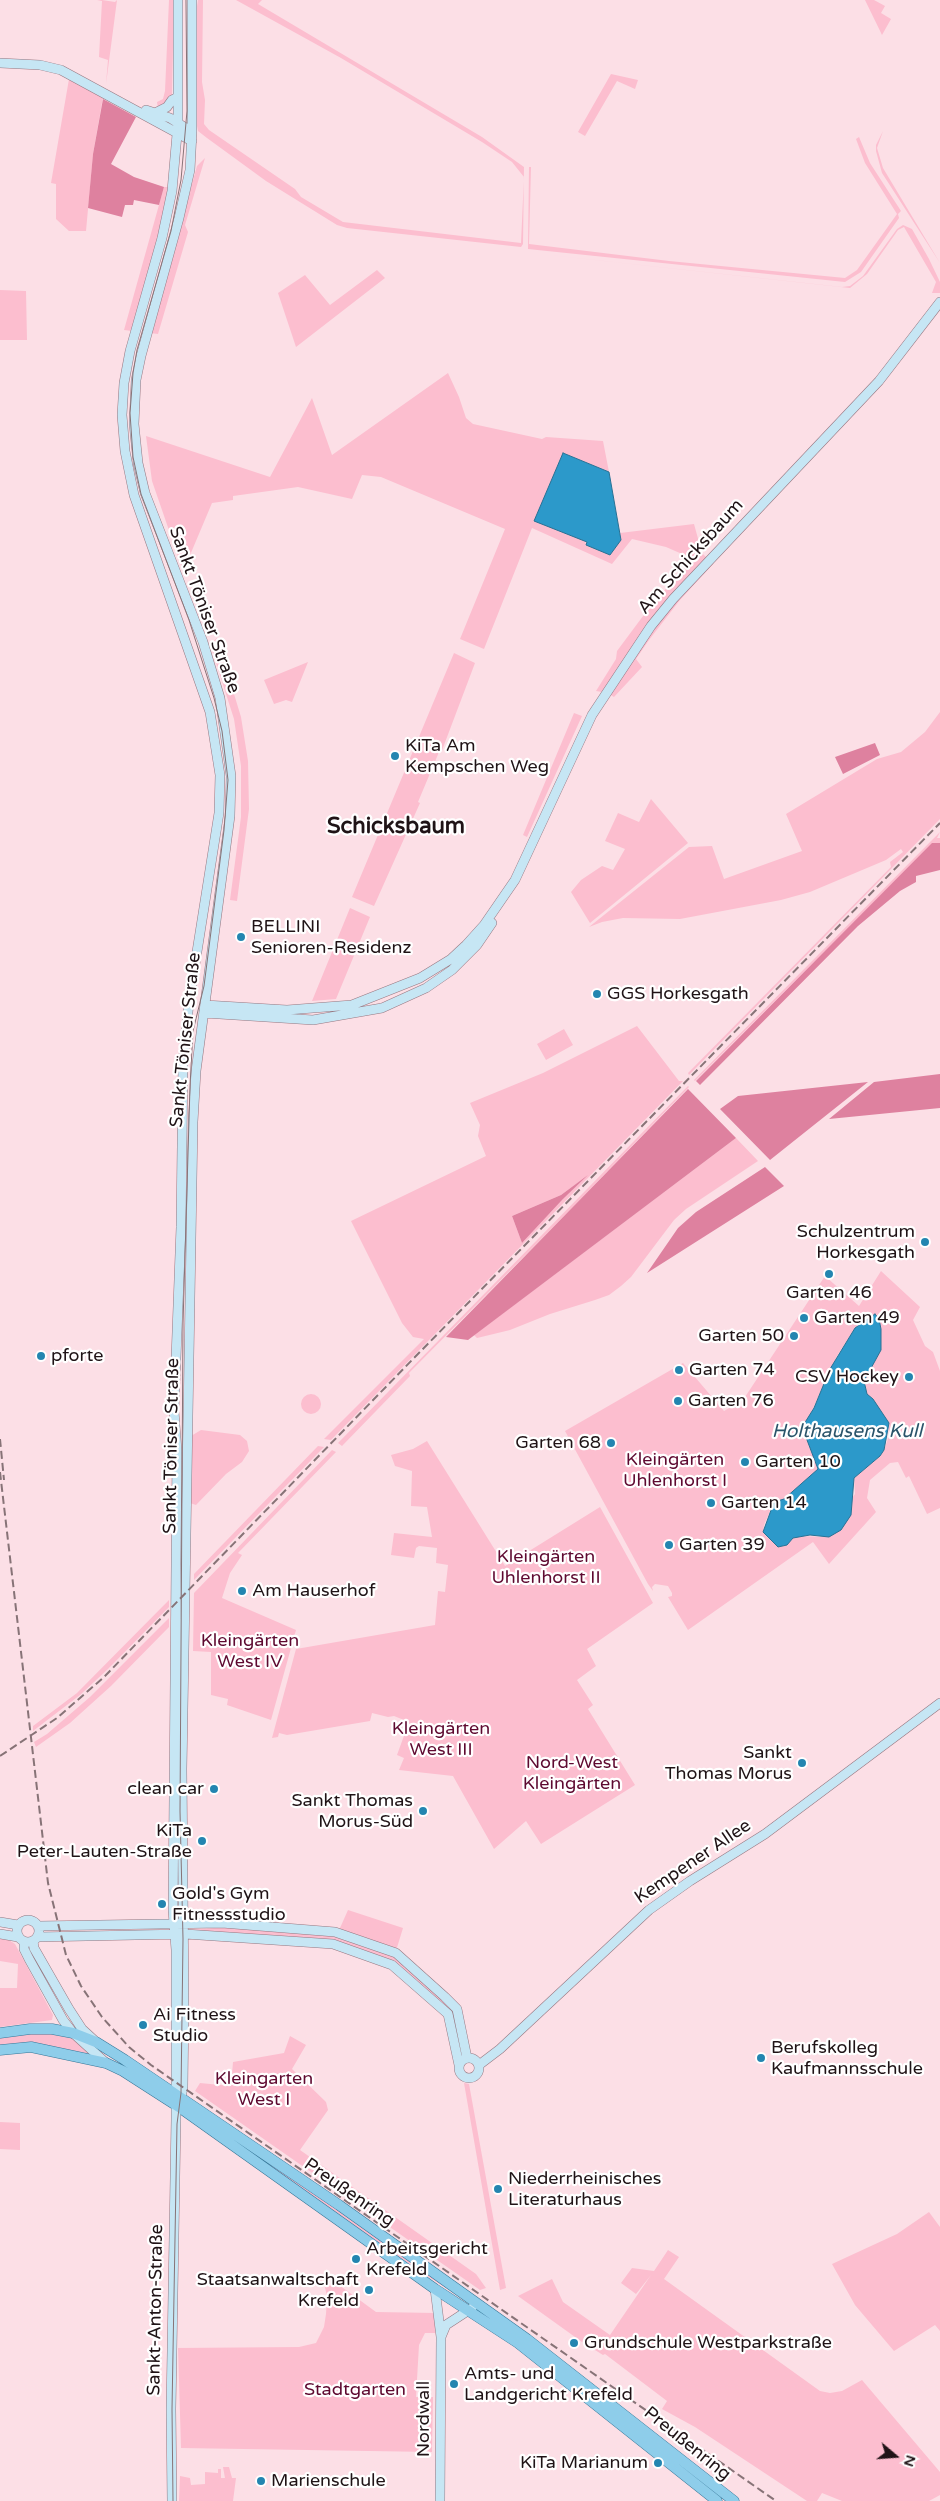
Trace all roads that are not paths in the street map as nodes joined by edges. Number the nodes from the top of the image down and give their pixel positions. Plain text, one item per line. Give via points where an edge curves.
1 (178, 0) edge
2 (192, 0) edge
3 (0, 64) edge
4 (178, 97) junction
5 (123, 101) junction
6 (155, 113) junction
7 (178, 128) junction
8 (192, 136) junction
9 (938, 304) edge
10 (523, 866) junction
11 (204, 1009) junction
12 (940, 1703) edge
13 (0, 1922) edge
14 (173, 1923) junction
15 (184, 1923) junction
16 (18, 1925) junction
17 (38, 1926) junction
18 (335, 1932) junction
19 (0, 1934) edge
20 (174, 1934) junction
21 (184, 1934) junction
22 (28, 1939) junction
23 (333, 1944) junction
24 (396, 1953) junction
25 (392, 1965) junction
26 (0, 2033) edge
27 (73, 2033) junction
28 (96, 2042) junction
29 (0, 2050) edge
30 (467, 2058) junction
31 (106, 2063) junction
32 (459, 2065) junction
33 (479, 2065) junction
34 (178, 2100) junction
35 (435, 2288) junction
36 (478, 2304) junction
37 (468, 2310) junction
38 (441, 2337) junction
39 (172, 2501) edge
40 (440, 2501) edge
41 (717, 2501) edge
42 (734, 2501) edge

1 - 4 street, Sankt Töniser Straße
2 - 8 street, Sankt Töniser Straße
3 - 5 street via 51,67
4 - 6 street
4 - 7 street, Sankt Töniser Straße
5 - 6 street
5 - 7 street
6 - 7 street
7 - 8 street
7 - 14 street, Sankt Töniser Straße via 168,212 130,351 122,415 134,495 210,712 220,775 219,813 188,1010 183,1063 174,1410 177,1451
8 - 11 street, Sankt Töniser Straße via 190,170 180,218 136,380 134,424 145,493 203,642 220,698 230,759 230,816
9 - 10 street, Am Schicksbaum via 879,381 650,626 592,715
10 - 11 street, Am Schicksbaum via 475,936 451,959 420,978 352,1005 287,1010
10 - 11 street, Am Schicksbaum via 513,890 471,953 438,980 395,1003 371,1012 313,1020
11 - 15 street, Sankt Töniser Straße via 193,1122 182,1769
12 - 33 street, Kempener Allee via 772,1829 690,1880 649,1910
13 - 16 street
14 - 15 street
14 - 17 street
14 - 20 street, Sankt Töniser Straße
15 - 18 street
15 - 21 street, Sankt Töniser Straße
16 - 17 street via 28,1919
16 - 22 street
17 - 22 street
18 - 23 street
18 - 24 street
19 - 22 street
20 - 21 street
20 - 22 street
20 - 34 street, Sankt Töniser Straße
21 - 23 street
21 - 34 street, Sankt Töniser Straße
22 - 27 street via 24,1949
22 - 28 street via 82,2029
23 - 25 street
24 - 25 street
24 - 30 street via 457,2008
25 - 32 street via 448,2014
26 - 27 main road via 52,2029
27 - 28 main road
27 - 31 street
28 - 34 main road
29 - 31 main road via 31,2047
30 - 32 street
30 - 33 street via 474,2059
31 - 34 main road
32 - 33 street via 461,2075 468,2078 477,2074
34 - 35 main road, Preußenring
34 - 36 main road, Preußenring
34 - 39 street, Sankt-Anton-Straße
35 - 37 main road, Preußenring
35 - 38 street, Nordwall
36 - 37 street
36 - 42 main road, Preußenring
37 - 38 street via 446,2325
37 - 41 main road, Preußenring via 520,2345
38 - 40 street, Nordwall

